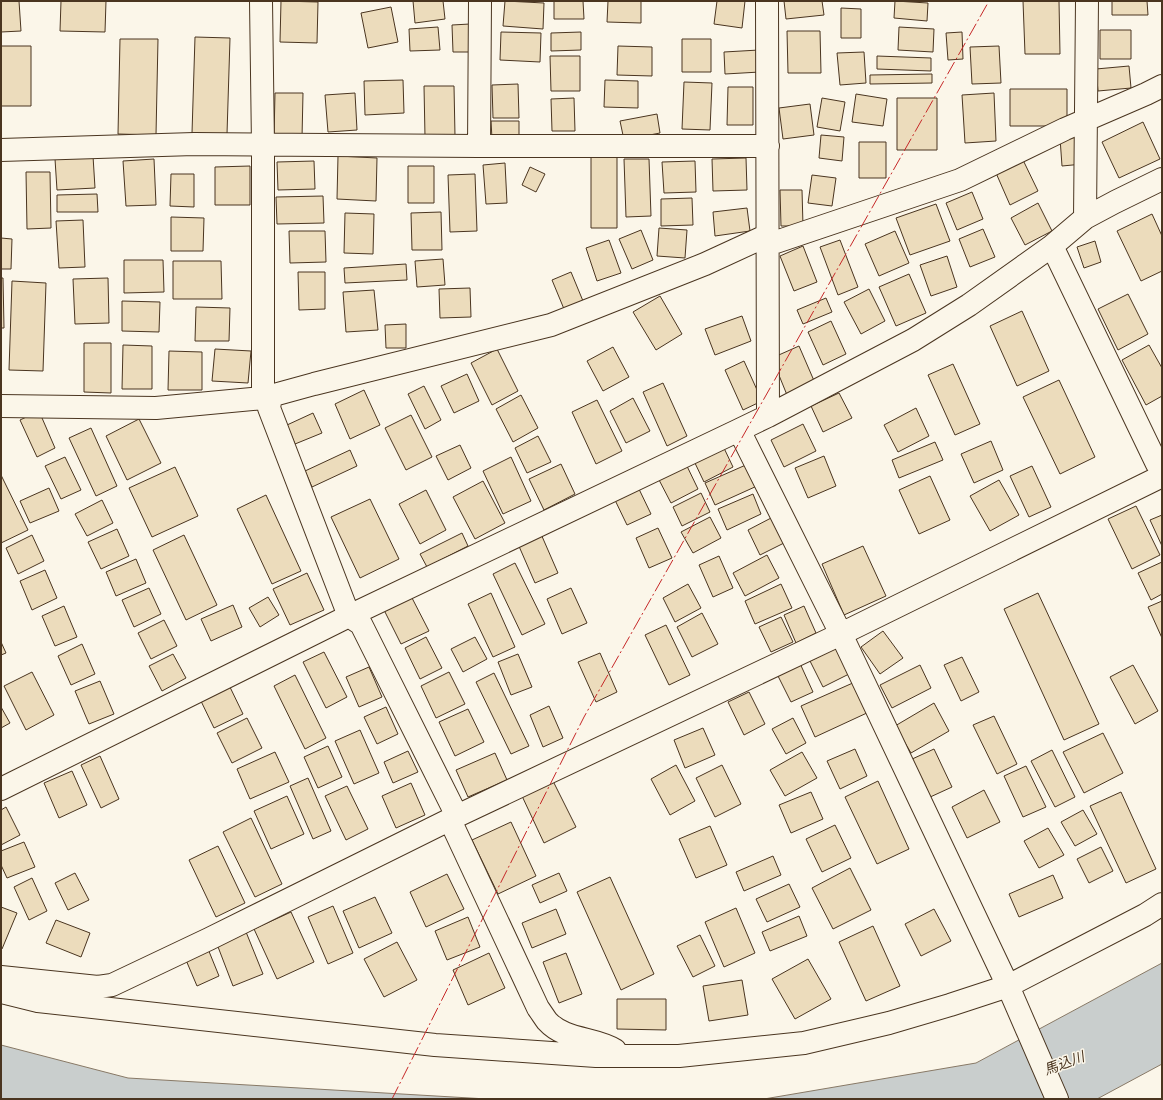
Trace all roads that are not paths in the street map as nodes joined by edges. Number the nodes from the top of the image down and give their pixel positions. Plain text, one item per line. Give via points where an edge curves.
1 (261, 1) edge
2 (480, 1) edge
3 (767, 1) edge
4 (1087, 1) edge
5 (1162, 86) edge
6 (1086, 120) junction
7 (263, 146) junction
8 (479, 146) junction
9 (768, 146) junction
10 (1, 150) edge
11 (1162, 179) edge
12 (1085, 218) junction
13 (767, 240) junction
14 (1052, 246) junction
15 (267, 397) junction
16 (1, 406) edge
17 (768, 416) junction
18 (739, 430) junction
19 (1162, 468) edge
20 (1162, 476) edge
21 (349, 616) junction
22 (841, 634) junction
23 (1, 789) edge
24 (453, 818) junction
25 (1162, 904) edge
26 (1, 977) edge
27 (1010, 989) junction
28 (1, 992) edge
29 (626, 1056) junction
30 (1057, 1099) edge

1 - 7 street
2 - 8 street
3 - 9 street
4 - 6 street
5 - 6 street
6 - 12 street
6 - 13 street via 960,180
7 - 8 street
7 - 10 street via 194,144
7 - 15 street
8 - 9 street
9 - 13 street
11 - 12 street
12 - 14 street
13 - 15 street via 551,325
13 - 17 street
14 - 17 street via 969,305 913,340
14 - 19 street via 1157,464
15 - 16 street via 156,408
15 - 21 street
17 - 18 street
18 - 21 street
18 - 22 street
20 - 22 street
21 - 23 street
21 - 24 street via 361,624
22 - 24 street
22 - 27 street
24 - 26 street via 209,940 112,985 98,987
24 - 29 street via 538,1008 547,1021 569,1036 607,1045
25 - 27 street
27 - 29 street via 889,1023 804,1043 679,1056
27 - 30 street
28 - 29 street via 38,1001 435,1046

